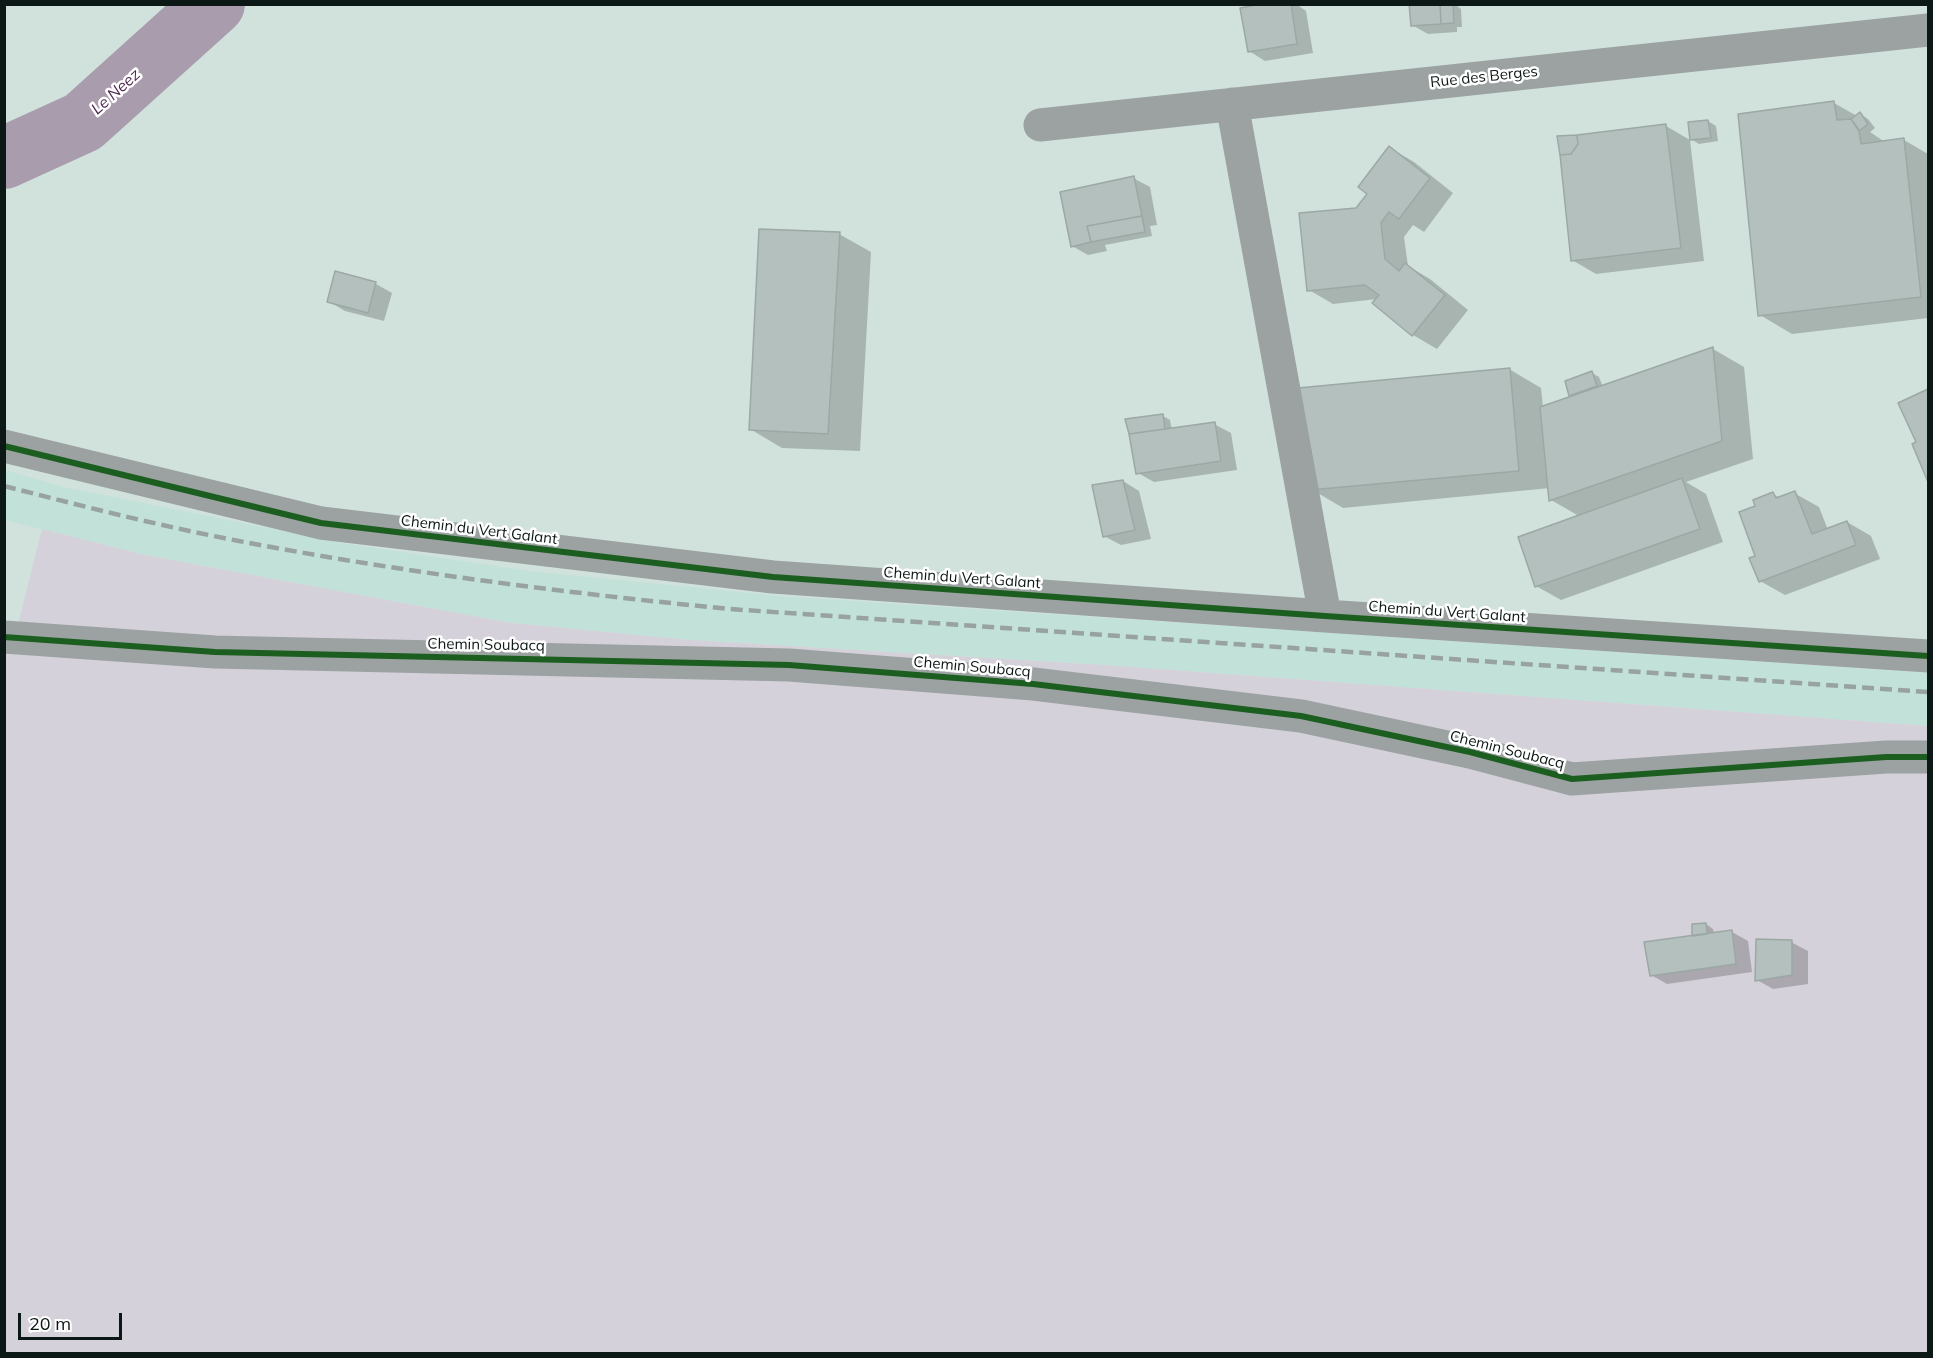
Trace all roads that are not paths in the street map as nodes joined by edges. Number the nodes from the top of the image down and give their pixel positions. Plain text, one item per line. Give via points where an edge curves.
1 (1929, 30) edge
2 (1232, 104) junction
3 (1040, 125) dead end
4 (4, 446) edge
5 (1325, 616) junction
6 (4, 637) edge
7 (1929, 656) edge
8 (1929, 757) edge

1 - 2 street, Rue des Berges
2 - 3 street, Rue des Berges
2 - 5 street
4 - 5 street, Chemin du Vert Galant via 321,523 773,577
5 - 7 street, Chemin du Vert Galant
6 - 8 street, Chemin Soubacq via 215,652 789,664 1033,684 1300,716 1470,752 1572,779

